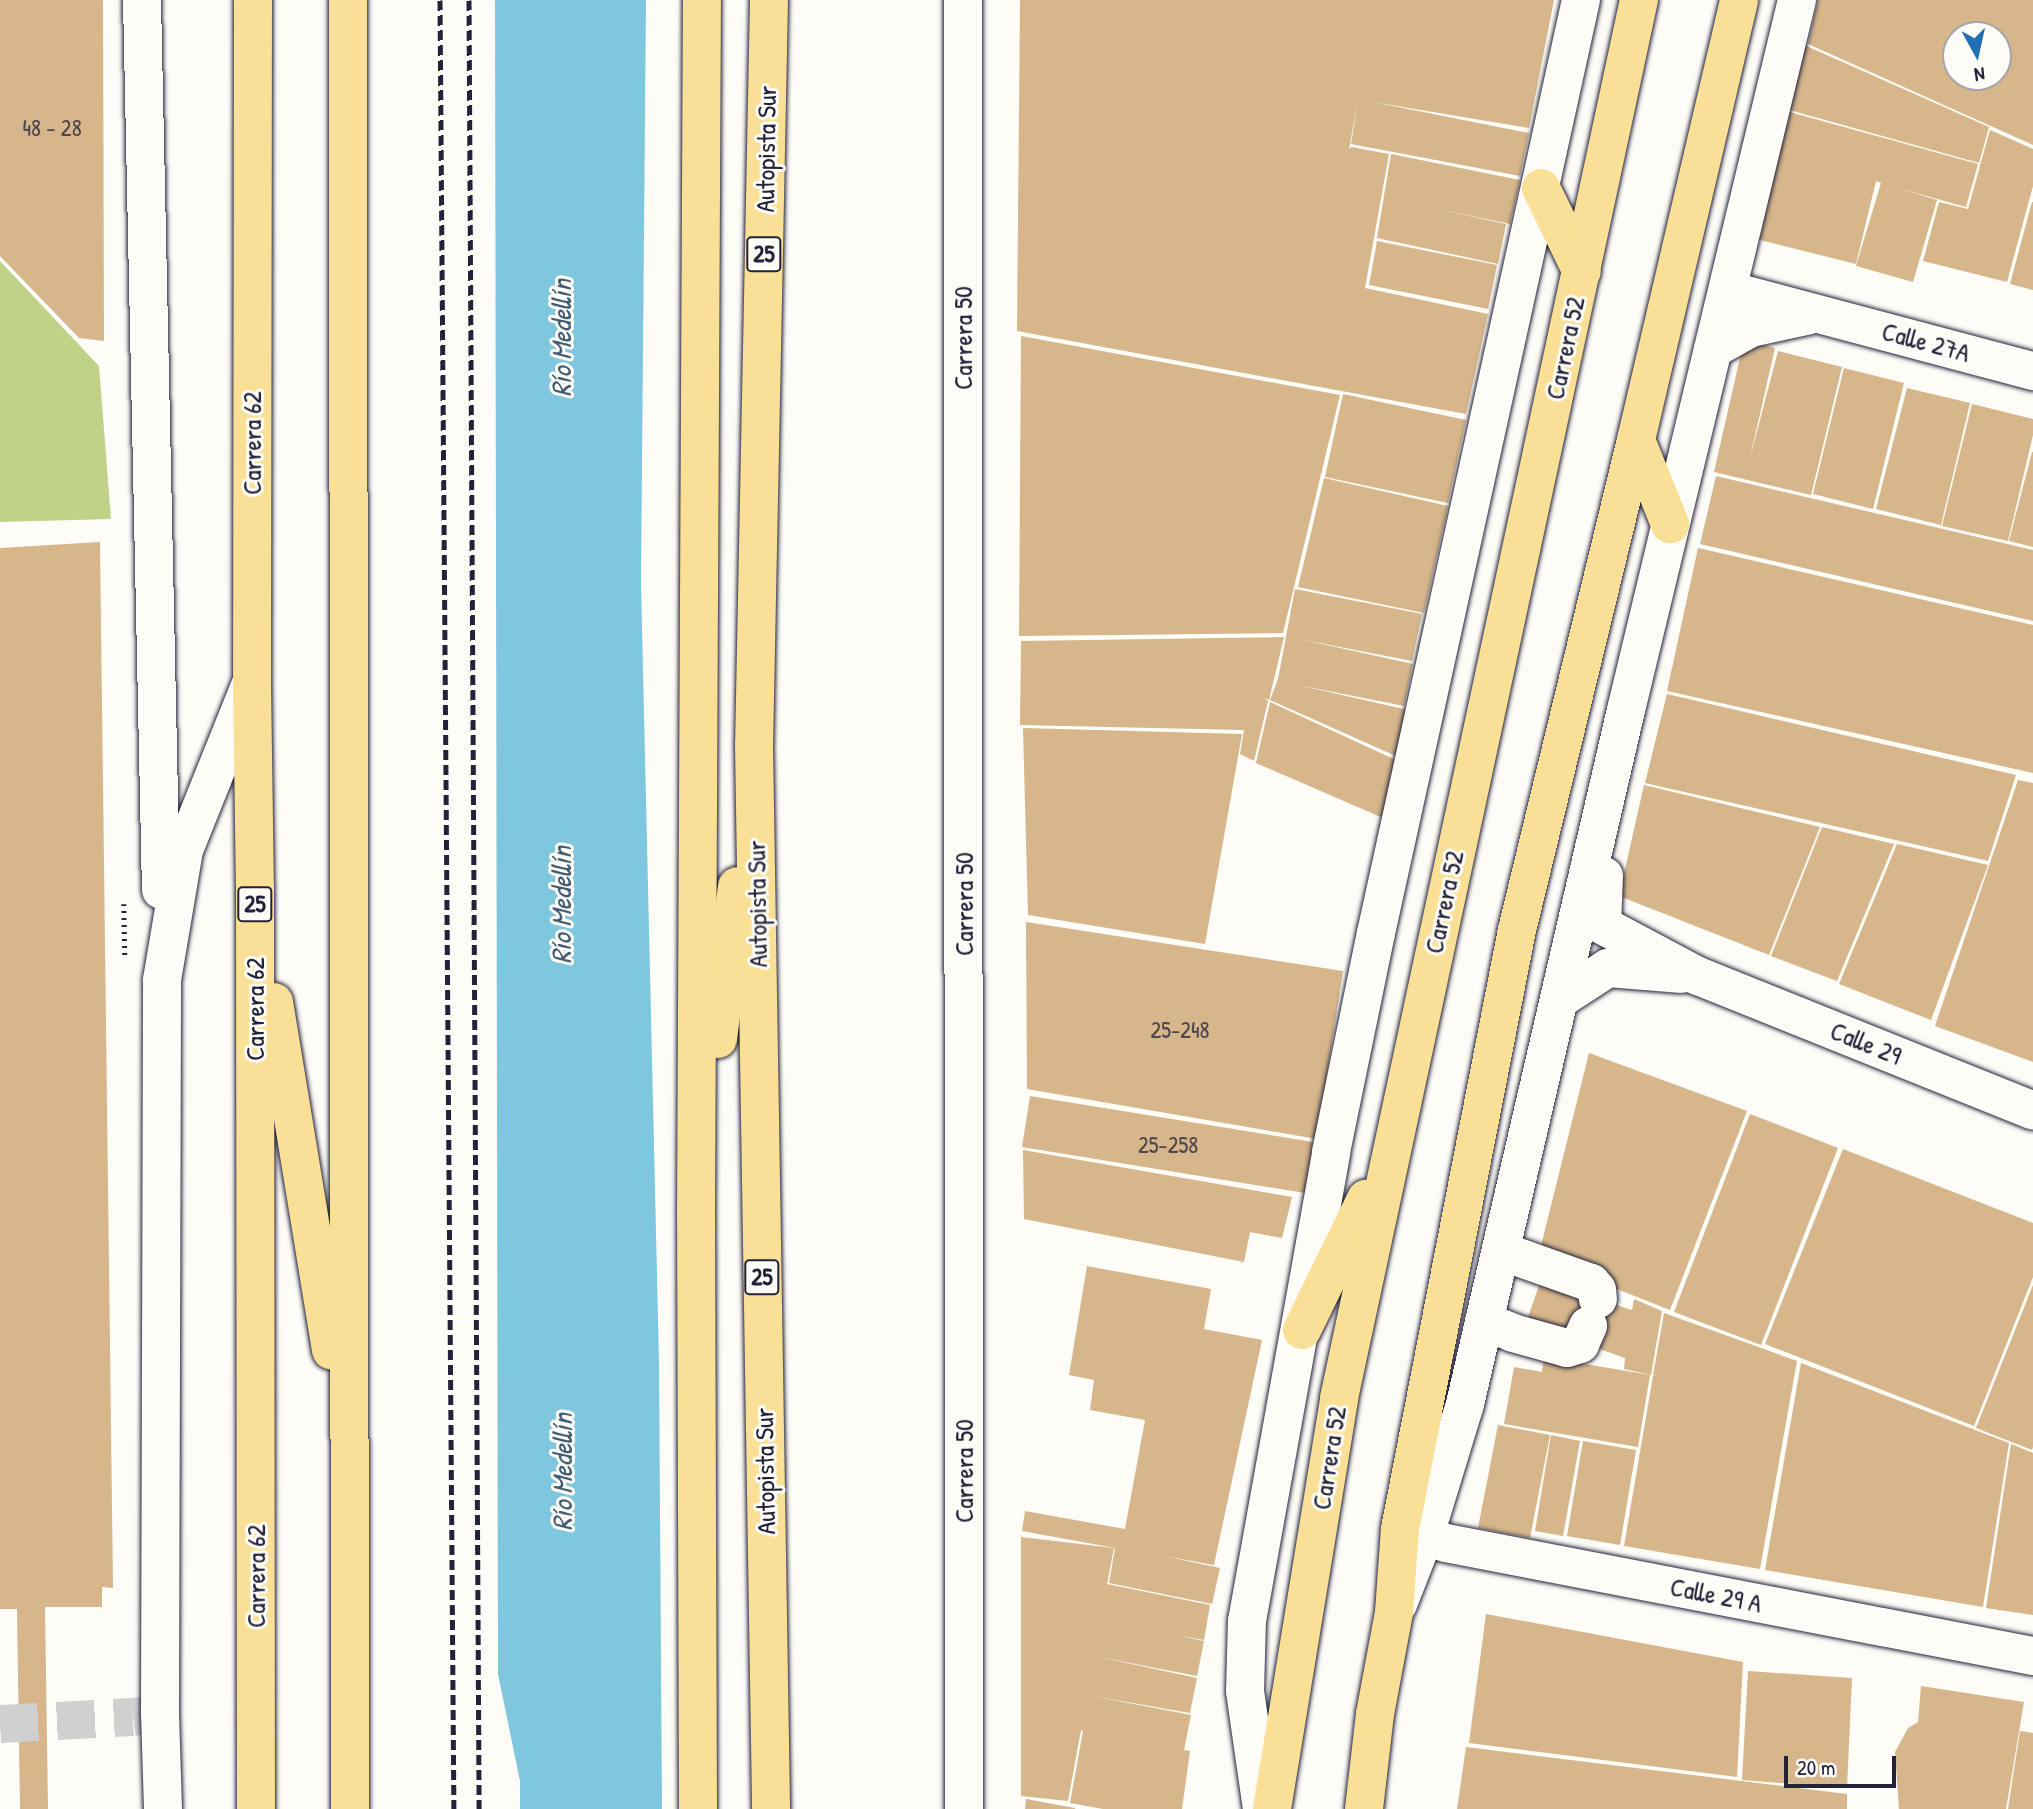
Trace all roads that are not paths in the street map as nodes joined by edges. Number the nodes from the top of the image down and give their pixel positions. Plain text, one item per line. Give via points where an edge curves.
1 (142, 0) edge
2 (253, 0) edge
3 (348, 0) edge
4 (702, 0) edge
5 (769, 0) edge
6 (963, 0) edge
7 (1581, 0) edge
8 (1639, 0) edge
9 (1739, 0) edge
10 (1797, 0) edge
11 (1541, 188) junction
12 (1582, 272) junction
13 (1728, 290) junction
14 (1819, 313) junction
15 (1713, 349) junction
16 (2033, 371) edge
17 (1636, 440) junction
18 (1670, 524) junction
19 (252, 681) junction
20 (754, 745) junction
21 (1594, 850) junction
22 (255, 886) junction
23 (1698, 976) junction
24 (162, 980) junction
25 (1560, 999) junction
26 (2033, 1111) edge
27 (1391, 1150) junction
28 (696, 1214) junction
29 (1501, 1251) junction
30 (1484, 1321) junction
31 (1302, 1330) junction
32 (350, 1466) junction
33 (1413, 1532) junction
34 (2033, 1656) edge
35 (1375, 1714) junction
36 (163, 1809) edge
37 (256, 1809) edge
38 (350, 1809) edge
39 (698, 1809) edge
40 (771, 1809) edge
41 (964, 1809) edge
42 (1262, 1809) edge
43 (1272, 1809) edge
44 (1364, 1809) edge
45 (1381, 1809) edge

1 - 24 street
2 - 19 main road, Carrera 62 / 25
3 - 32 main road
4 - 28 main road
5 - 20 main road, Autopista Sur / 25
6 - 41 street, Carrera 50
7 - 11 street, Carrera 52
8 - 12 main road, Carrera 52
9 - 17 main road
10 - 13 street
11 - 12 main road
11 - 31 street, Carrera 52 via 1376,933 1331,1152
12 - 27 main road, Carrera 52
13 - 14 street, Calle 27A
13 - 15 street
14 - 15 street, Calle 27A via 1751,328
14 - 16 street, Calle 27A
15 - 18 street
17 - 18 main road
17 - 33 main road via 1517,930
18 - 21 street
19 - 22 main road, Carrera 62 / 25
19 - 24 street via 184,850
20 - 28 main road
20 - 40 main road, Autopista Sur / 25
21 - 23 street, Calle 29 via 1606,880 1602,925
21 - 25 street
22 - 32 main road
22 - 37 main road, Carrera 62 / 25
23 - 25 street, Calle 29 via 1608,968
23 - 26 street, Calle 29
24 - 36 street
25 - 29 street
27 - 31 main road
27 - 43 main road, Carrera 52 via 1339,1398
28 - 39 main road
29 - 30 street
29 - 30 street via 1591,1283 1597,1290 1593,1312 1580,1344 1567,1348
30 - 33 street via 1465,1404
31 - 42 street, Carrera 52 via 1247,1620 1245,1690
32 - 38 main road
33 - 34 street, Calle 29 A via 1446,1543
33 - 35 main road
35 - 44 main road
35 - 45 main road

